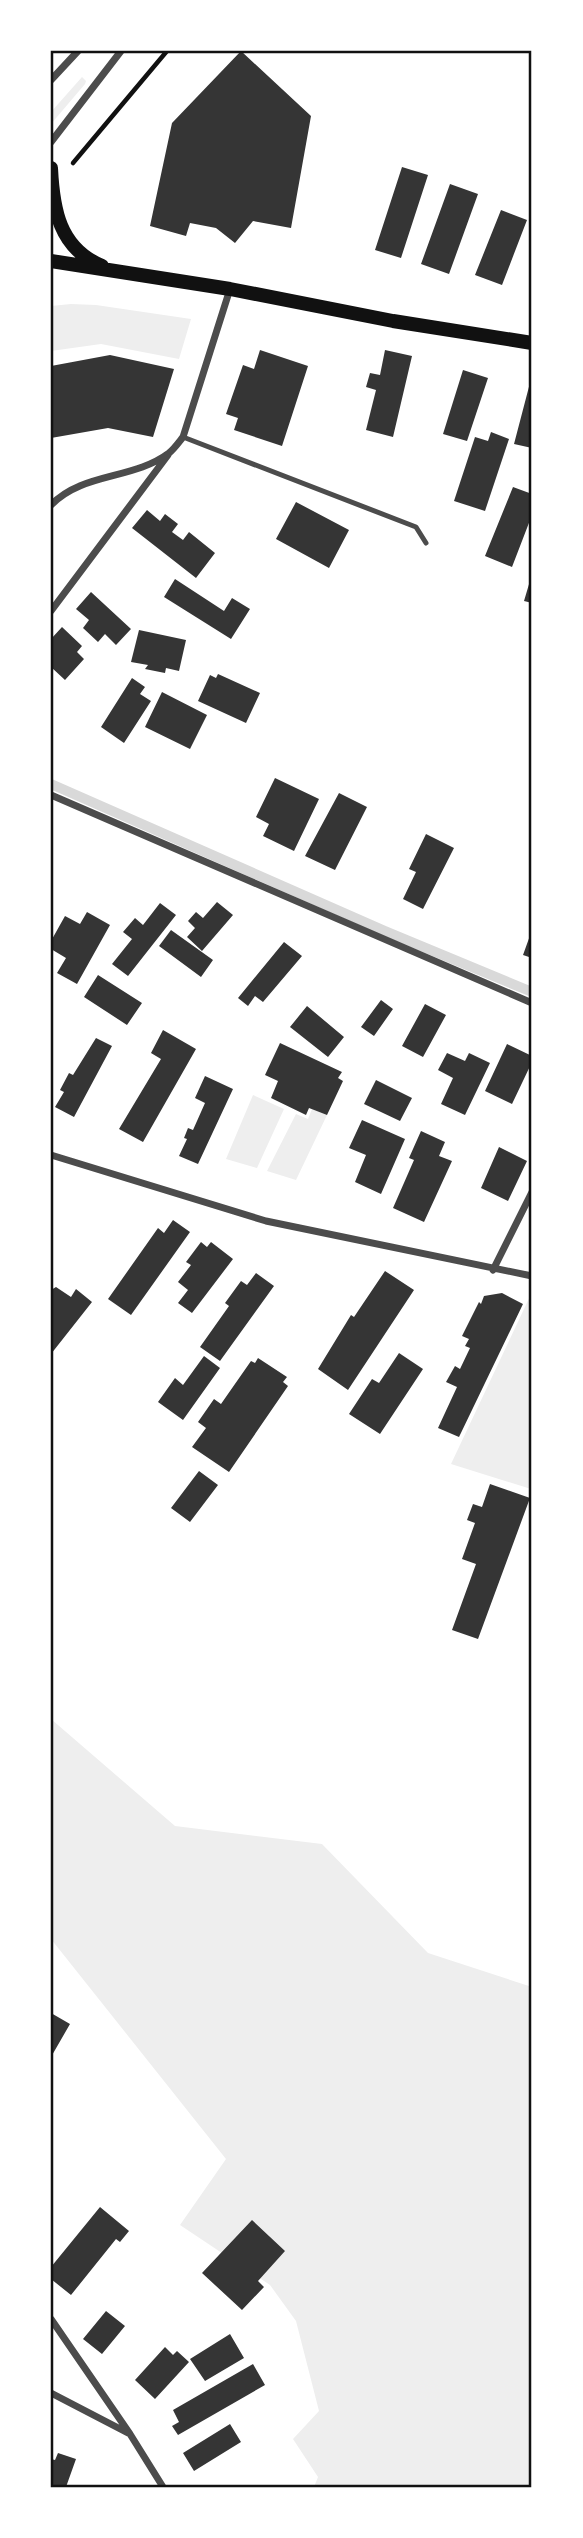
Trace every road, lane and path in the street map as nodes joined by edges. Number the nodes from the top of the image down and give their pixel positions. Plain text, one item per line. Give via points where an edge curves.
1 (78, 51) edge
2 (121, 51) edge
3 (167, 51) edge
4 (51, 80) edge
5 (51, 142) edge
6 (51, 168) edge
7 (68, 168) dead end
8 (51, 261) edge
9 (113, 271) junction
10 (230, 289) junction
11 (532, 343) edge
12 (183, 437) junction
13 (170, 453) junction
14 (51, 505) edge
15 (426, 543) dead end
16 (51, 611) edge
17 (51, 796) edge
18 (532, 1003) edge
19 (51, 1155) edge
20 (532, 1192) edge
21 (493, 1270) junction
22 (532, 1276) edge
23 (51, 2319) edge
24 (51, 2393) edge
25 (130, 2434) junction
26 (163, 2487) edge

1 - 4 street
2 - 5 street
3 - 7 path
6 - 9 main road via 58,222 90,261
8 - 9 main road
9 - 10 main road
10 - 11 main road
10 - 12 street
12 - 13 street
12 - 15 lane via 416,527
13 - 14 street via 140,468 79,484
13 - 16 street
17 - 18 street
19 - 21 street via 266,1221
20 - 21 street
21 - 22 street
23 - 25 street
24 - 25 street
25 - 26 street

